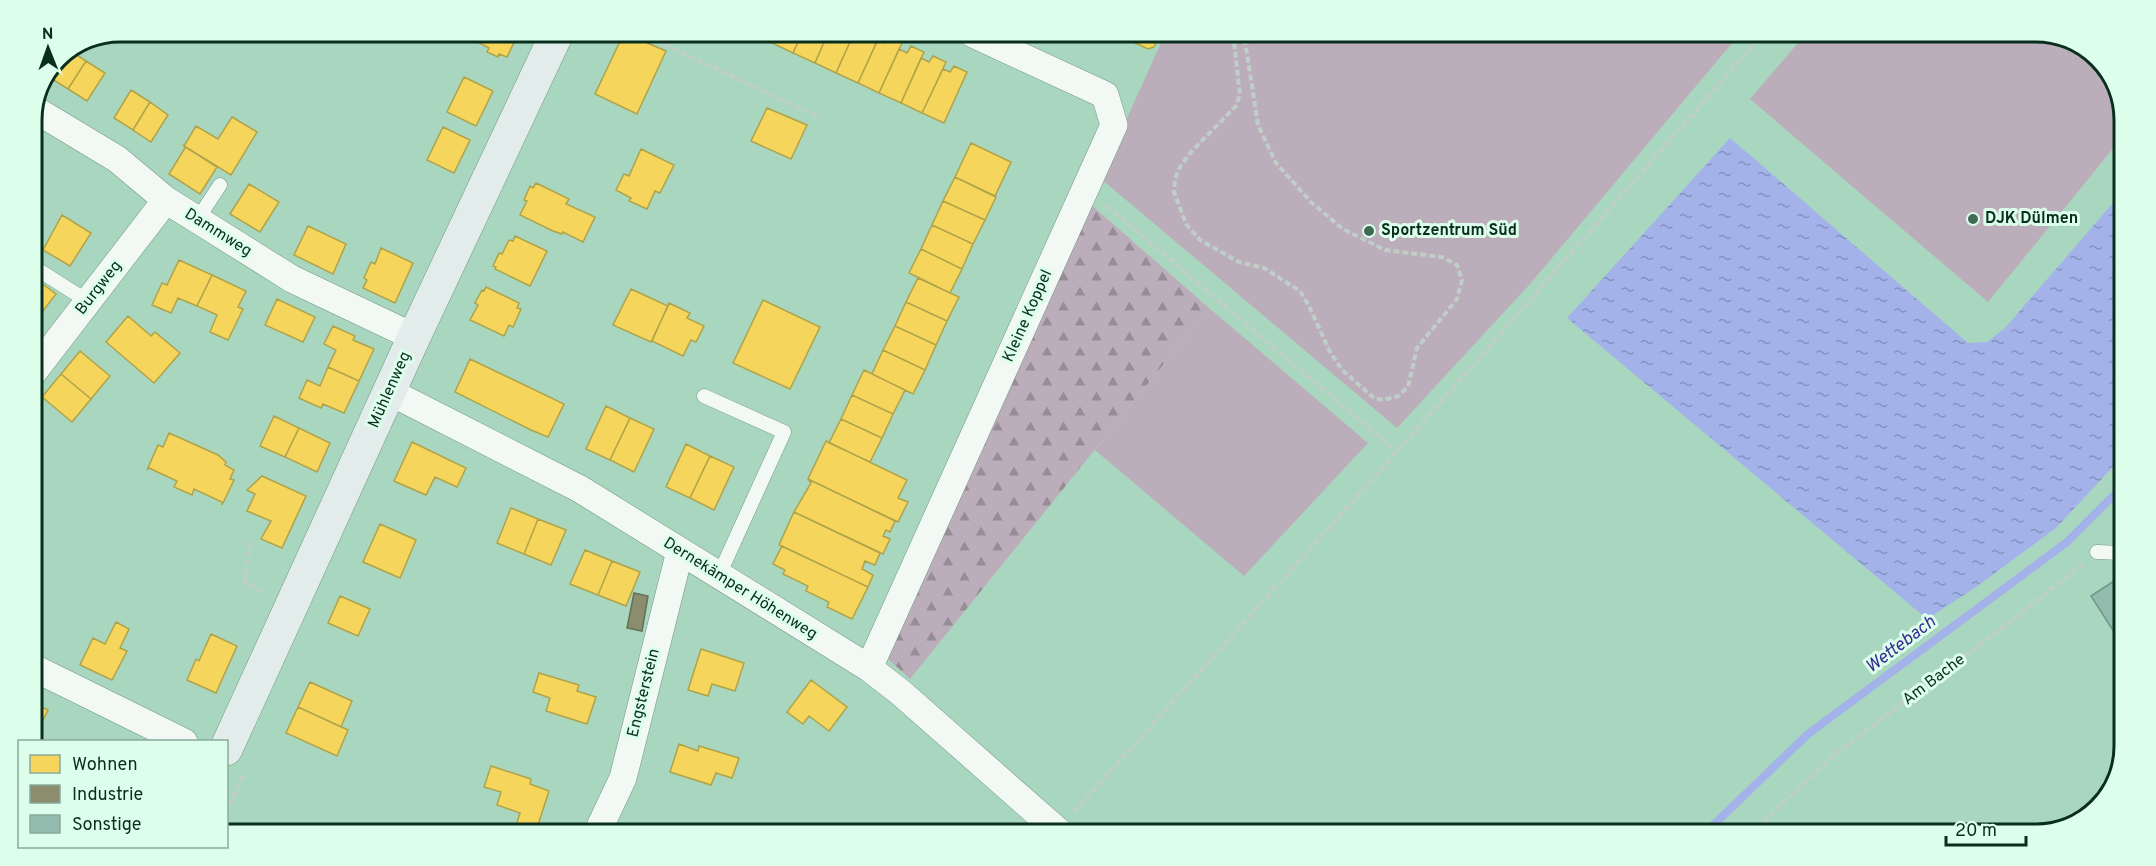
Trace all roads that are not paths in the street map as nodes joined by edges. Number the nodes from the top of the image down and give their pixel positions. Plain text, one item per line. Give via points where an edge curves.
1 (553, 42) edge
2 (990, 42) edge
3 (43, 114) edge
4 (220, 185) dead end
5 (166, 201) junction
6 (197, 220) junction
7 (42, 272) edge
8 (88, 302) junction
9 (414, 337) junction
10 (42, 361) edge
11 (390, 392) junction
12 (704, 396) dead end
13 (680, 551) junction
14 (2097, 552) road end
15 (2114, 553) edge
16 (720, 575) junction
17 (869, 668) junction
18 (42, 671) edge
19 (182, 740) edge
20 (228, 745) edge
21 (601, 824) edge
22 (1049, 824) edge

1 - 9 street, Mühlenweg
2 - 17 street, Kleine Koppel via 1105,95 1114,125
3 - 5 street, Dammweg via 117,159
4 - 6 lane
5 - 6 street, Dammweg
5 - 8 street, Burgweg
6 - 9 street, Dammweg via 292,279
7 - 8 lane
8 - 10 street, Burgweg
9 - 11 street, Mühlenweg
11 - 13 street, Dernekämper Höhenweg via 580,489
11 - 20 street, Mühlenweg
12 - 16 lane via 784,432
13 - 16 street, Dernekämper Höhenweg
13 - 21 street, Engsterstein via 623,778
14 - 15 lane
16 - 17 street, Dernekämper Höhenweg
17 - 22 street, Dernekämper Höhenweg
18 - 19 street

